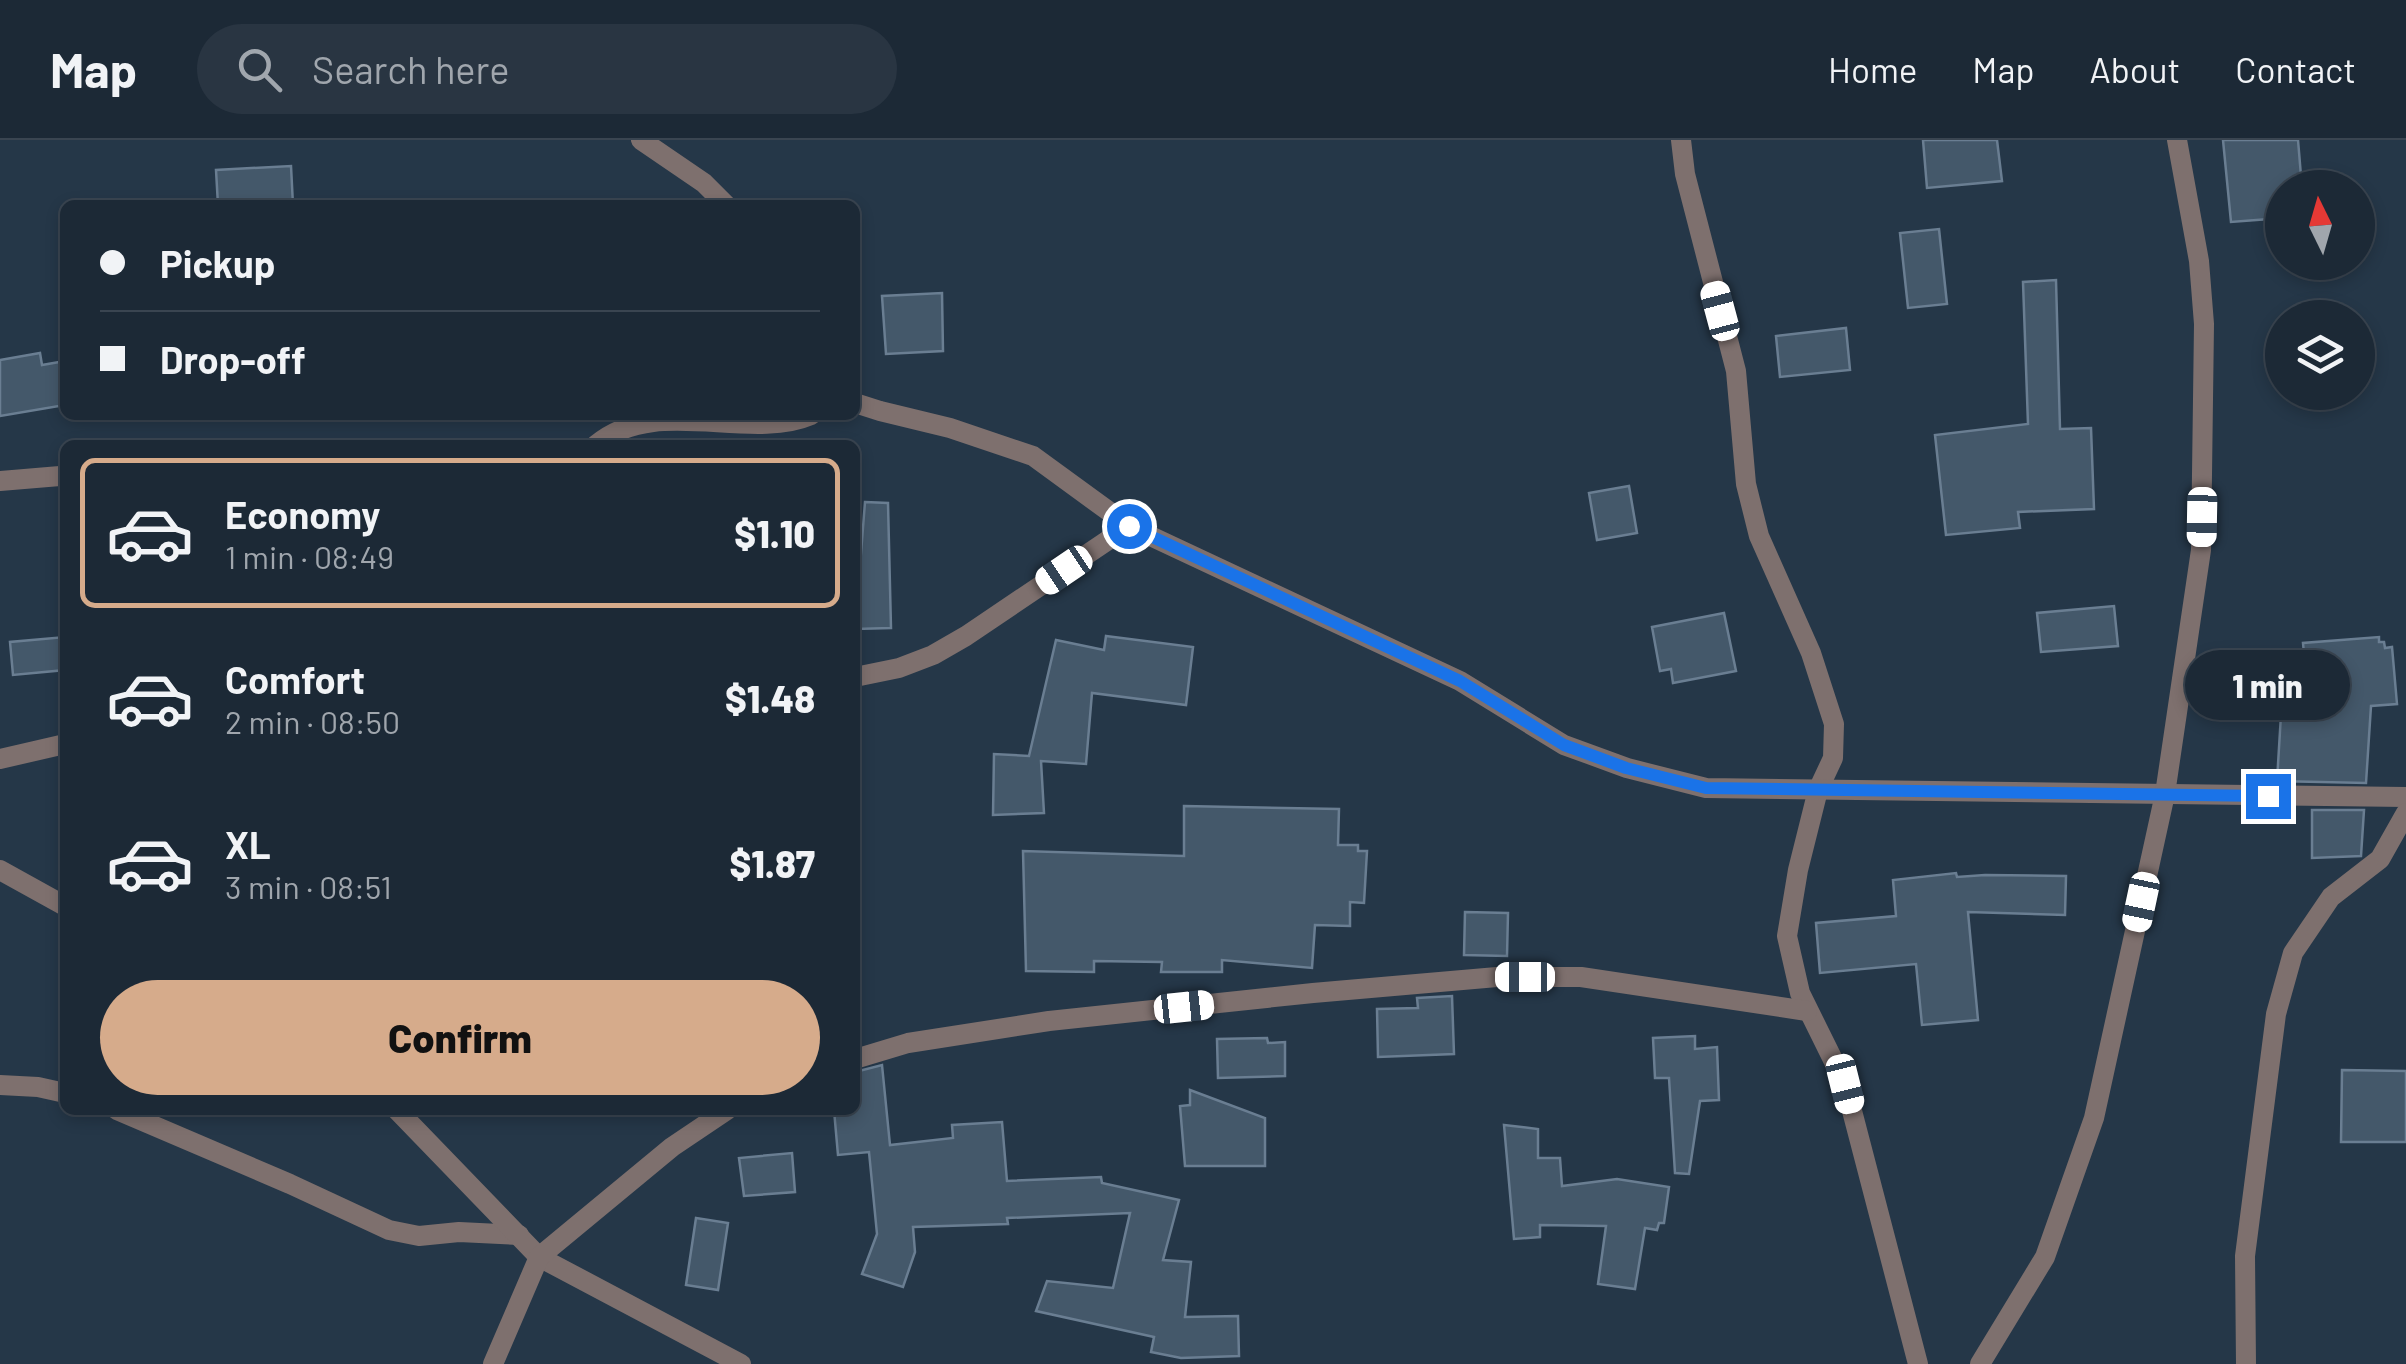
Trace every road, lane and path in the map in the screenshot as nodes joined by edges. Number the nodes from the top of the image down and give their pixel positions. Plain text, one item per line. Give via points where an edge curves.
1 (641, 140) edge
2 (1682, 140) edge
3 (2177, 140) edge
4 (721, 200) edge
5 (860, 404) edge
6 (700, 420) edge
7 (700, 420) edge
8 (800, 420) edge
9 (602, 440) edge
10 (60, 476) edge
11 (0, 481) edge
12 (1129, 526) junction
13 (860, 676) edge
14 (60, 745) edge
15 (0, 759) edge
16 (1818, 790) junction
17 (2165, 794) junction
18 (2406, 797) edge
19 (2406, 814) edge
20 (0, 870) edge
21 (60, 903) edge
22 (1807, 1011) junction
23 (860, 1057) edge
24 (0, 1085) edge
25 (60, 1092) edge
26 (130, 1115) edge
27 (402, 1115) edge
28 (720, 1115) edge
29 (519, 1235) junction
30 (539, 1257) junction
31 (493, 1364) edge
32 (742, 1364) edge
33 (1918, 1364) edge
34 (1980, 1364) edge
35 (2246, 1364) edge

1 - 4 street
2 - 16 street via 1736,370 1746,484 1758,536 1811,653 1834,724 1833,758
3 - 17 street via 2204,324 2201,550
5 - 12 street via 1033,456
6 - 8 street
7 - 9 street via 645,422
10 - 11 street
12 - 13 street via 932,655
12 - 16 street via 1460,681 1564,745 1706,788
14 - 15 street
16 - 17 street
16 - 22 street via 1787,936
17 - 18 street
17 - 34 street via 2094,1118 2045,1258
19 - 35 street via 2380,859 2331,897 2293,954 2276,1014 2246,1256
20 - 21 street
22 - 23 street via 1581,977 1497,977 1049,1022
22 - 33 street via 1845,1084
24 - 25 street
26 - 29 street via 389,1230
27 - 29 street
28 - 30 street
29 - 30 street
30 - 31 street
30 - 32 street

